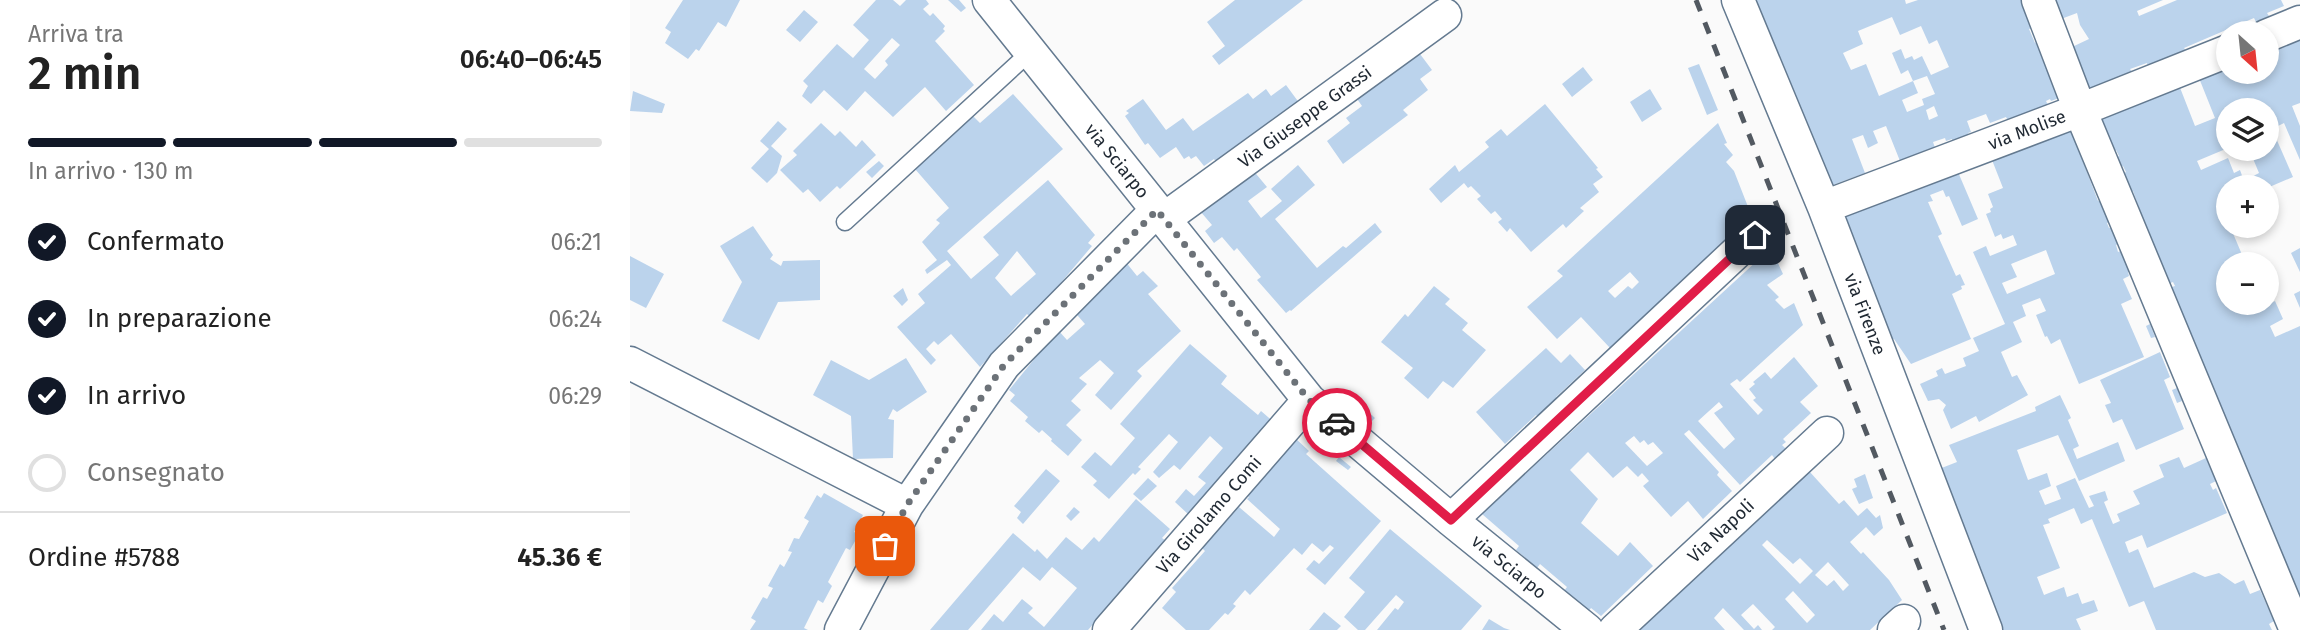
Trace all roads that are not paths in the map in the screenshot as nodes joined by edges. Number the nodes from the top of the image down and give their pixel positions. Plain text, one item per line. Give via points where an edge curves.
1 (989, 0) edge
2 (1738, 0) edge
3 (2038, 0) edge
4 (1445, 15) dead end
5 (2300, 22) edge
6 (2279, 31) edge
7 (1030, 52) junction
8 (2216, 56) edge
9 (2080, 110) junction
10 (1824, 207) junction
11 (1161, 215) junction
12 (845, 222) dead end
13 (1755, 235) dead end
14 (630, 363) edge
15 (1309, 400) junction
16 (1827, 433) dead end
17 (907, 505) junction
18 (1451, 520) junction
19 (841, 630) edge
20 (1109, 630) edge
21 (1587, 630) edge
22 (1615, 630) edge
23 (1986, 630) edge
24 (2296, 630) edge

1 - 7 street, via Sciarpo
2 - 10 street, via Firenze
3 - 9 street
4 - 11 street, Via Giuseppe Grassi
5 - 6 street
7 - 11 street, via Sciarpo
7 - 12 lane
8 - 9 street, via Molise
9 - 10 street, via Molise
9 - 24 street
10 - 23 street, via Firenze
11 - 15 street, via Sciarpo
11 - 17 street, Via Giuseppe Grassi via 1004,365
13 - 18 street
14 - 17 street
15 - 18 street, via Sciarpo
15 - 20 street, Via Girolamo Comi
16 - 22 street, Via Napoli
17 - 19 street, Via Giuseppe Grassi
18 - 21 street, via Sciarpo

